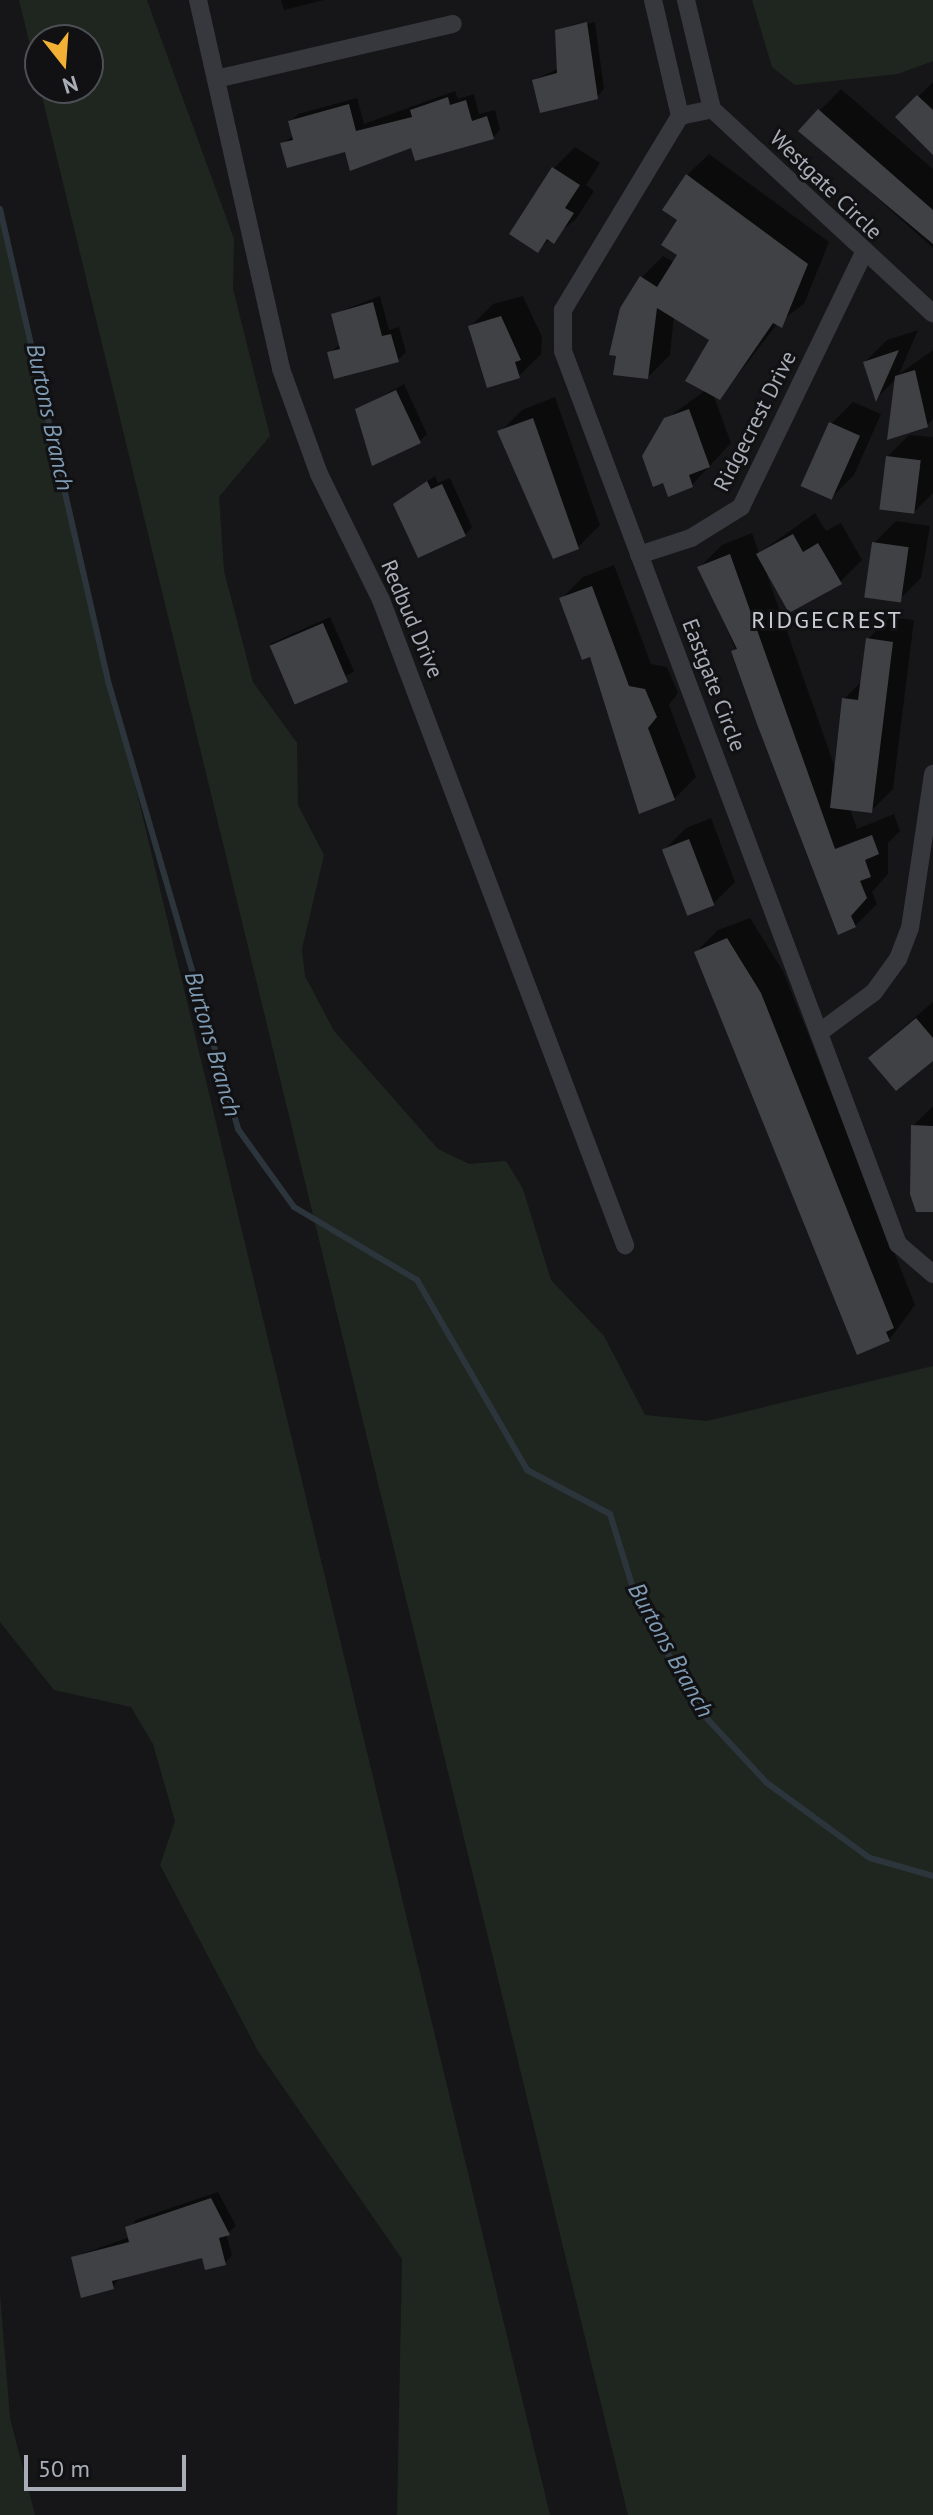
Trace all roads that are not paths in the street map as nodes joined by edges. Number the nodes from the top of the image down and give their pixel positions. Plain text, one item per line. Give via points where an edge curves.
1 (198, 0) edge
2 (653, 0) edge
3 (686, 0) edge
4 (453, 24) dead end
5 (216, 79) junction
6 (712, 109) junction
7 (680, 116) junction
8 (863, 255) junction
9 (933, 314) edge
10 (639, 555) junction
11 (933, 774) edge
12 (820, 1032) junction
13 (625, 1245) dead end
14 (933, 1274) edge

1 - 5 street, Redbud Drive
2 - 7 street
3 - 6 street
4 - 5 street
5 - 13 street, Redbud Drive via 281,369 319,474 381,600
6 - 7 street
6 - 8 street, Westgate Circle
7 - 10 street, Eastgate Circle via 563,310 563,351
8 - 9 street, Westgate Circle
8 - 10 street, Ridgecrest Drive via 741,507 691,538
10 - 12 street, Eastgate Circle
11 - 12 street via 910,928 898,959 874,992
12 - 14 street, Eastgate Circle via 898,1244

